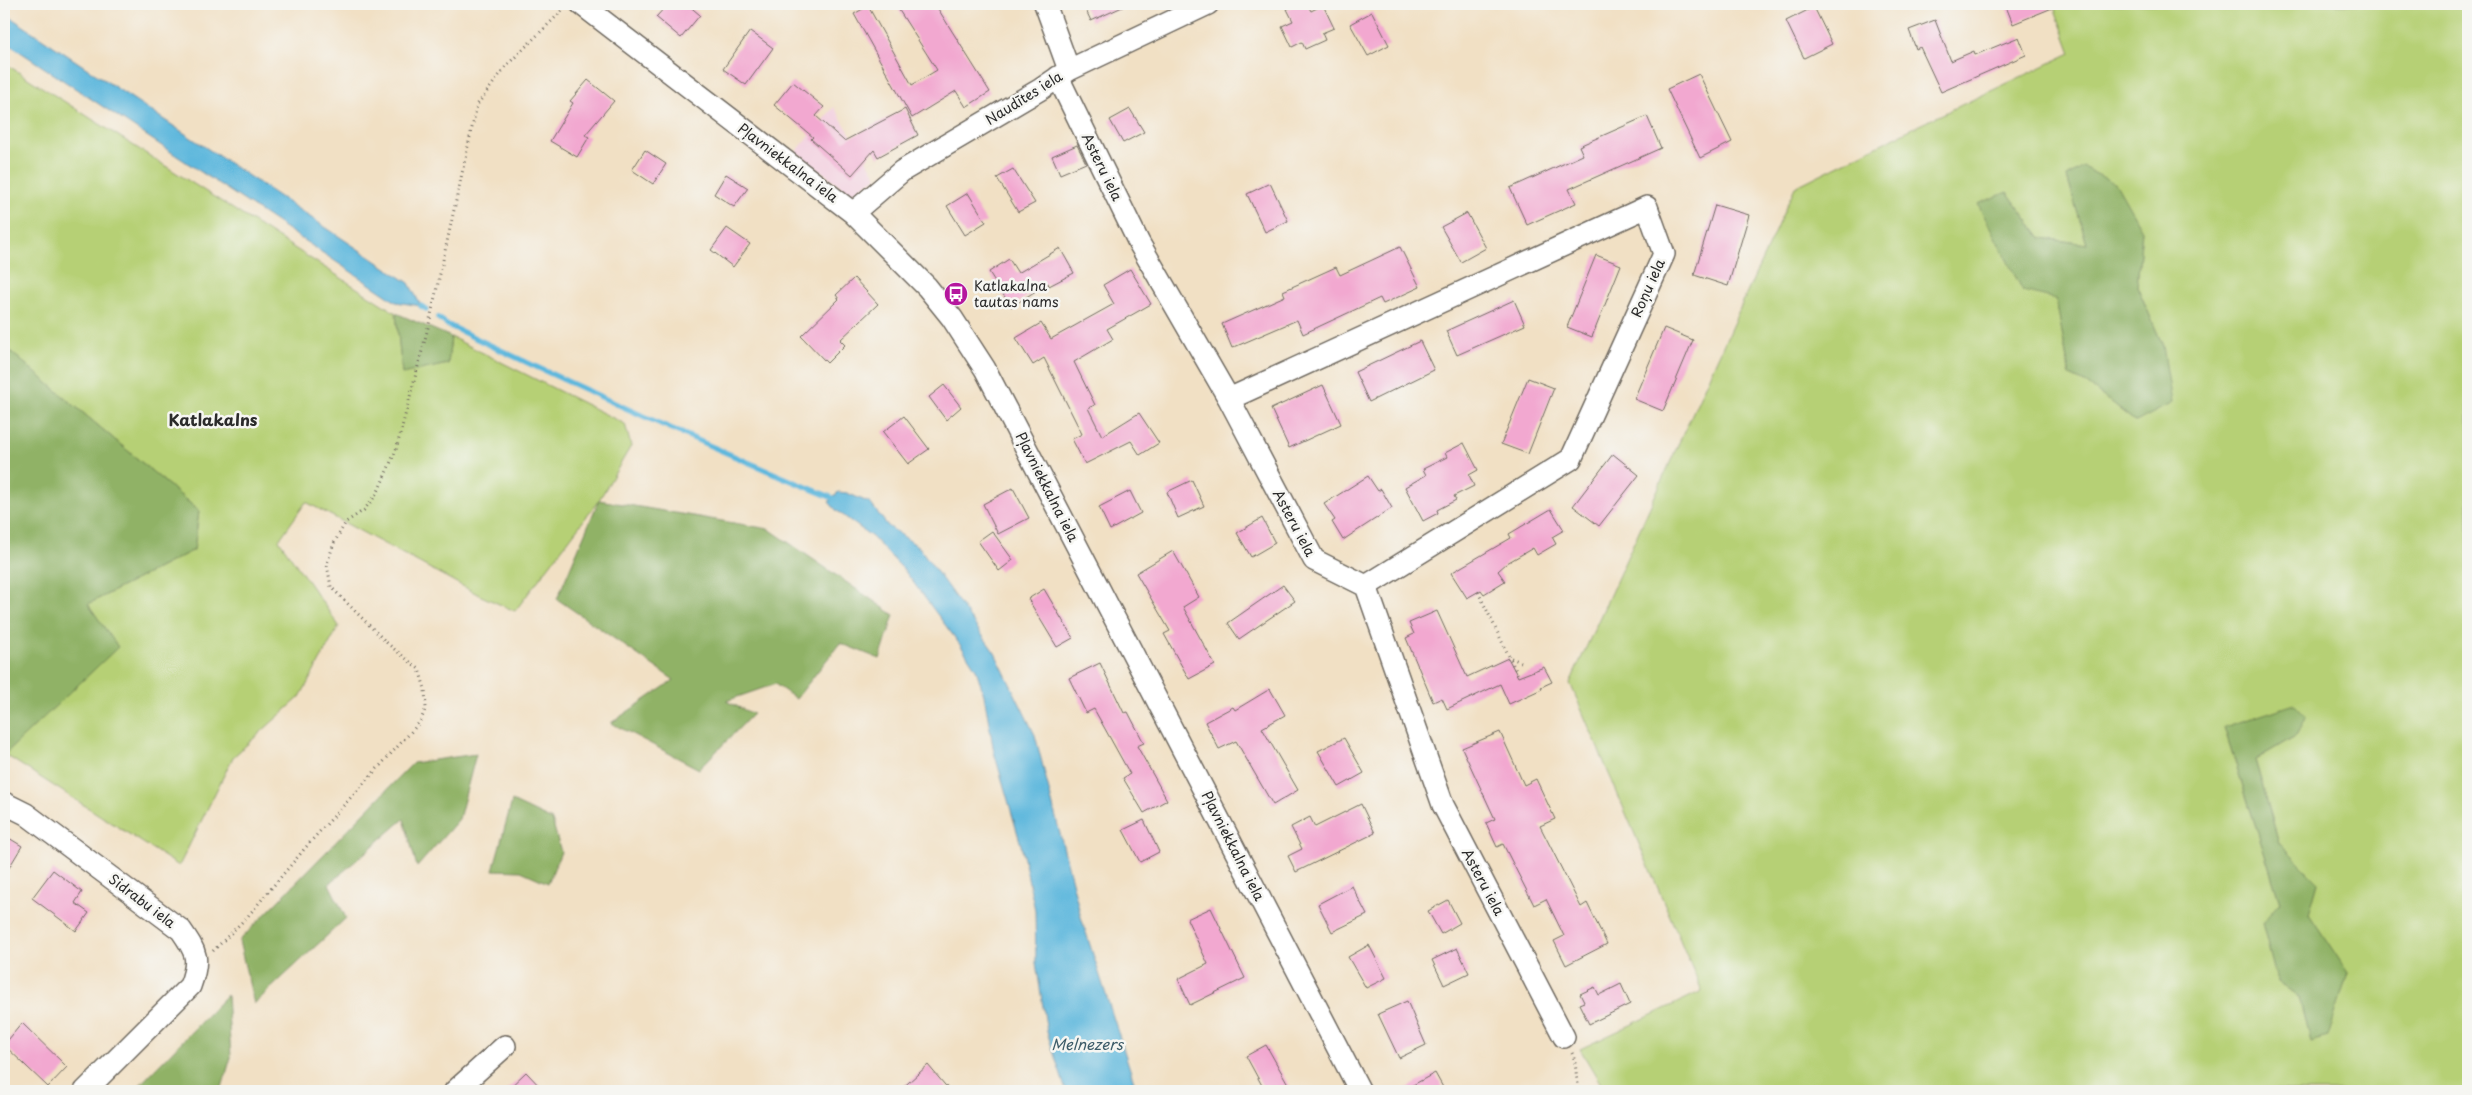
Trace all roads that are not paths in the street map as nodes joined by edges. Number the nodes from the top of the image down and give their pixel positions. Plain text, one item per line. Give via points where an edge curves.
1 (1046, 4) edge
2 (1208, 4) edge
3 (573, 6) edge
4 (1064, 73) junction
5 (853, 213) junction
6 (1229, 399) junction
7 (1366, 586) junction
8 (4, 803) edge
9 (1564, 1037) road end
10 (505, 1046) dead end
11 (85, 1091) edge
12 (455, 1091) edge
13 (1360, 1091) edge

1 - 4 street, Asteru iela
2 - 4 street, Naudītes iela
3 - 5 street, Pļavniekkalna iela
4 - 5 street, Naudītes iela via 902,171
4 - 6 street, Asteru iela via 1139,243
5 - 13 street, Pļavniekkalna iela via 927,287 986,369
6 - 7 street, Asteru iela via 1314,560
6 - 7 street, Roņu iela via 1648,207 1664,254 1571,459
7 - 9 street, Asteru iela via 1443,805
8 - 11 street, Sidrabu iela via 26,814 181,930 195,950 197,967 190,986
10 - 12 street

